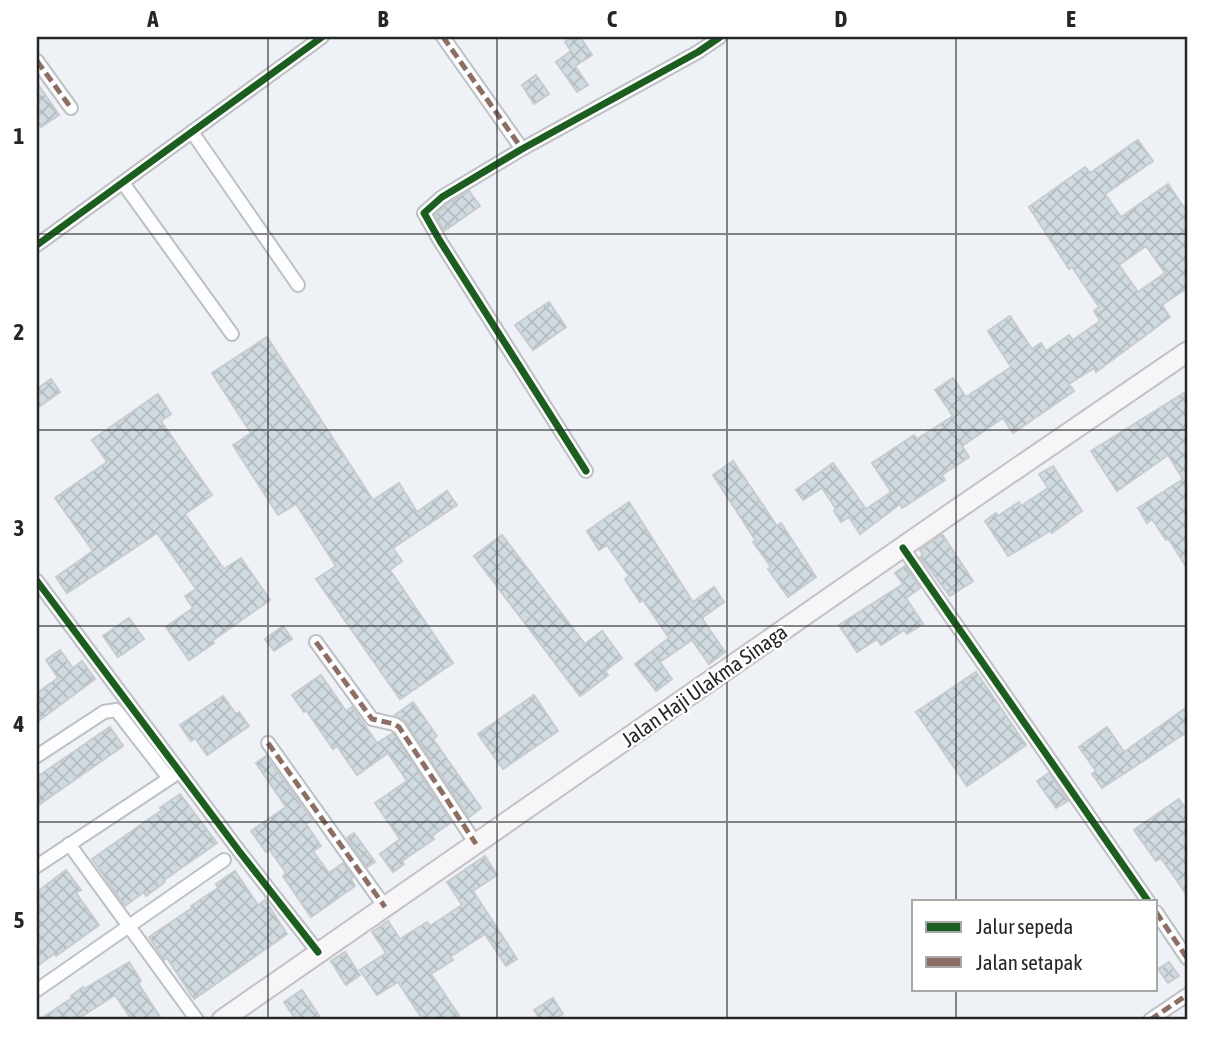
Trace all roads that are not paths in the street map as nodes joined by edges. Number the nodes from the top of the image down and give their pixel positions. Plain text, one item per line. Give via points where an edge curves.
1 (322, 37) edge
2 (443, 37) edge
3 (720, 37) edge
4 (37, 61) edge
5 (71, 108) dead end
6 (192, 132) junction
7 (522, 149) junction
8 (123, 183) junction
9 (37, 245) edge
10 (298, 285) dead end
11 (232, 334) dead end
12 (1187, 352) edge
13 (586, 471) dead end
14 (903, 548) junction
15 (37, 581) edge
16 (316, 642) dead end
17 (268, 743) dead end
18 (37, 756) edge
19 (69, 844) junction
20 (476, 844) junction
21 (224, 860) dead end
22 (37, 866) edge
23 (1147, 900) edge
24 (385, 908) junction
25 (1158, 915) edge
26 (128, 926) junction
27 (318, 952) junction
28 (1187, 958) edge
29 (37, 990) edge
30 (1187, 995) edge
31 (1156, 1019) edge
32 (197, 1020) edge
33 (222, 1020) edge

1 - 6 street
2 - 7 street
3 - 7 street
4 - 5 street
6 - 8 street
6 - 10 street
7 - 13 street via 442,197 425,216
8 - 9 street
8 - 11 street
12 - 14 main road, Jalan Haji Ulakma Sinaga
14 - 20 main road, Jalan Haji Ulakma Sinaga
14 - 23 street
15 - 27 street
16 - 20 street via 372,719 399,727
17 - 24 street
18 - 19 street via 104,712 116,710 170,777
19 - 22 street
19 - 26 street
20 - 24 main road, Jalan Haji Ulakma Sinaga
21 - 26 street
24 - 27 main road, Jalan Haji Ulakma Sinaga
25 - 28 street
26 - 29 street
26 - 32 street
27 - 33 main road, Jalan Haji Ulakma Sinaga
30 - 31 street

